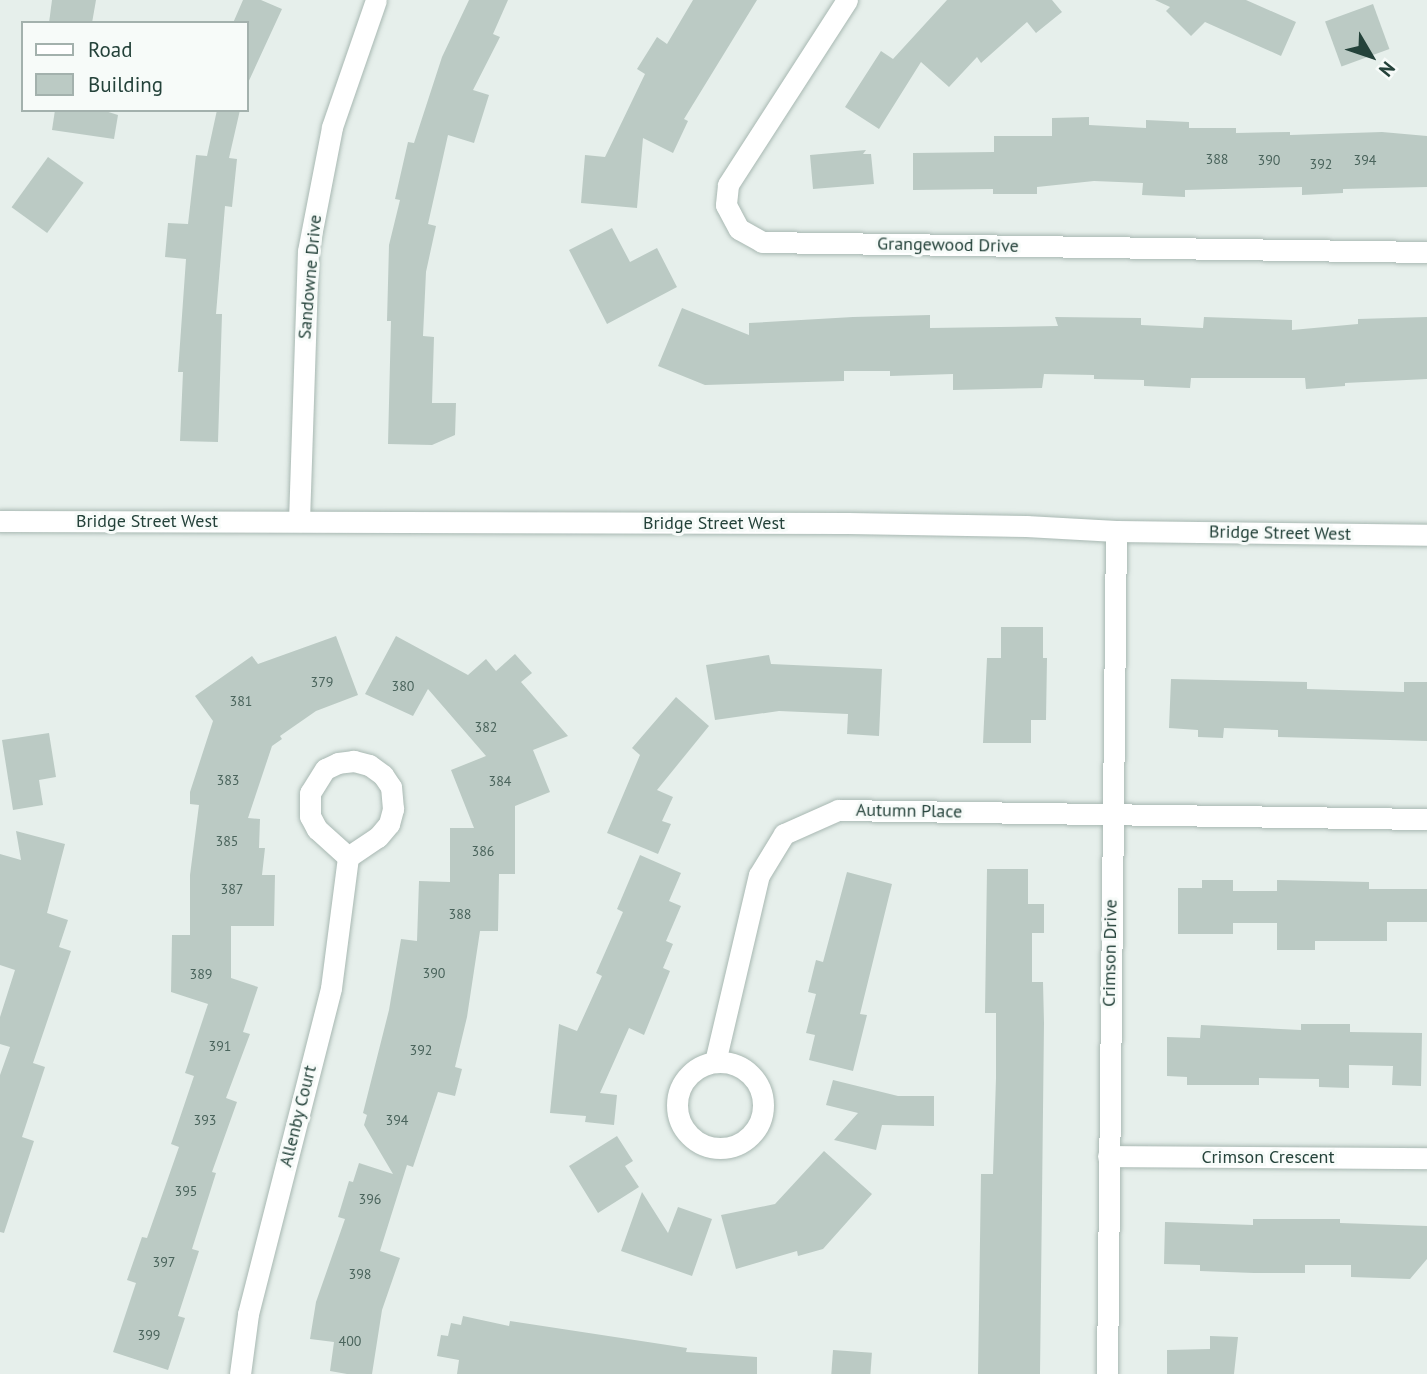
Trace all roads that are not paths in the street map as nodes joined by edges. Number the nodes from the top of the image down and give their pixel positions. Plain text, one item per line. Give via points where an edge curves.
1 (376, 0) edge
2 (847, 0) edge
3 (1427, 252) edge
4 (0, 521) edge
5 (299, 521) junction
6 (1116, 531) junction
7 (1427, 535) edge
8 (1111, 813) junction
9 (1427, 819) edge
10 (348, 857) junction
11 (715, 1062) junction
12 (1108, 1156) junction
13 (1427, 1158) edge
14 (240, 1374) edge
15 (1107, 1374) edge

1 - 5 street, Sandowne Drive via 332,127 308,251
2 - 3 street, Grangewood Drive via 728,185 726,205 739,229 762,242
4 - 5 street, Bridge Street West
5 - 6 street, Bridge Street West via 848,523
6 - 7 street, Bridge Street West
6 - 8 street, Crimson Drive
8 - 9 street
8 - 11 street, Autumn Place via 838,810 784,834 759,876
8 - 12 street, Crimson Drive
10 - 10 street via 378,837 389,824 393,809 393,794 383,775 354,761 325,769 310,793 310,816 317,829
10 - 14 street, Allenby Court via 331,988 248,1314
11 - 11 street via 689,1075 677,1102 685,1130 702,1144 723,1148 737,1145 757,1127 763,1101 752,1076 741,1067
12 - 13 street, Crimson Crescent
12 - 15 street, Crimson Drive

